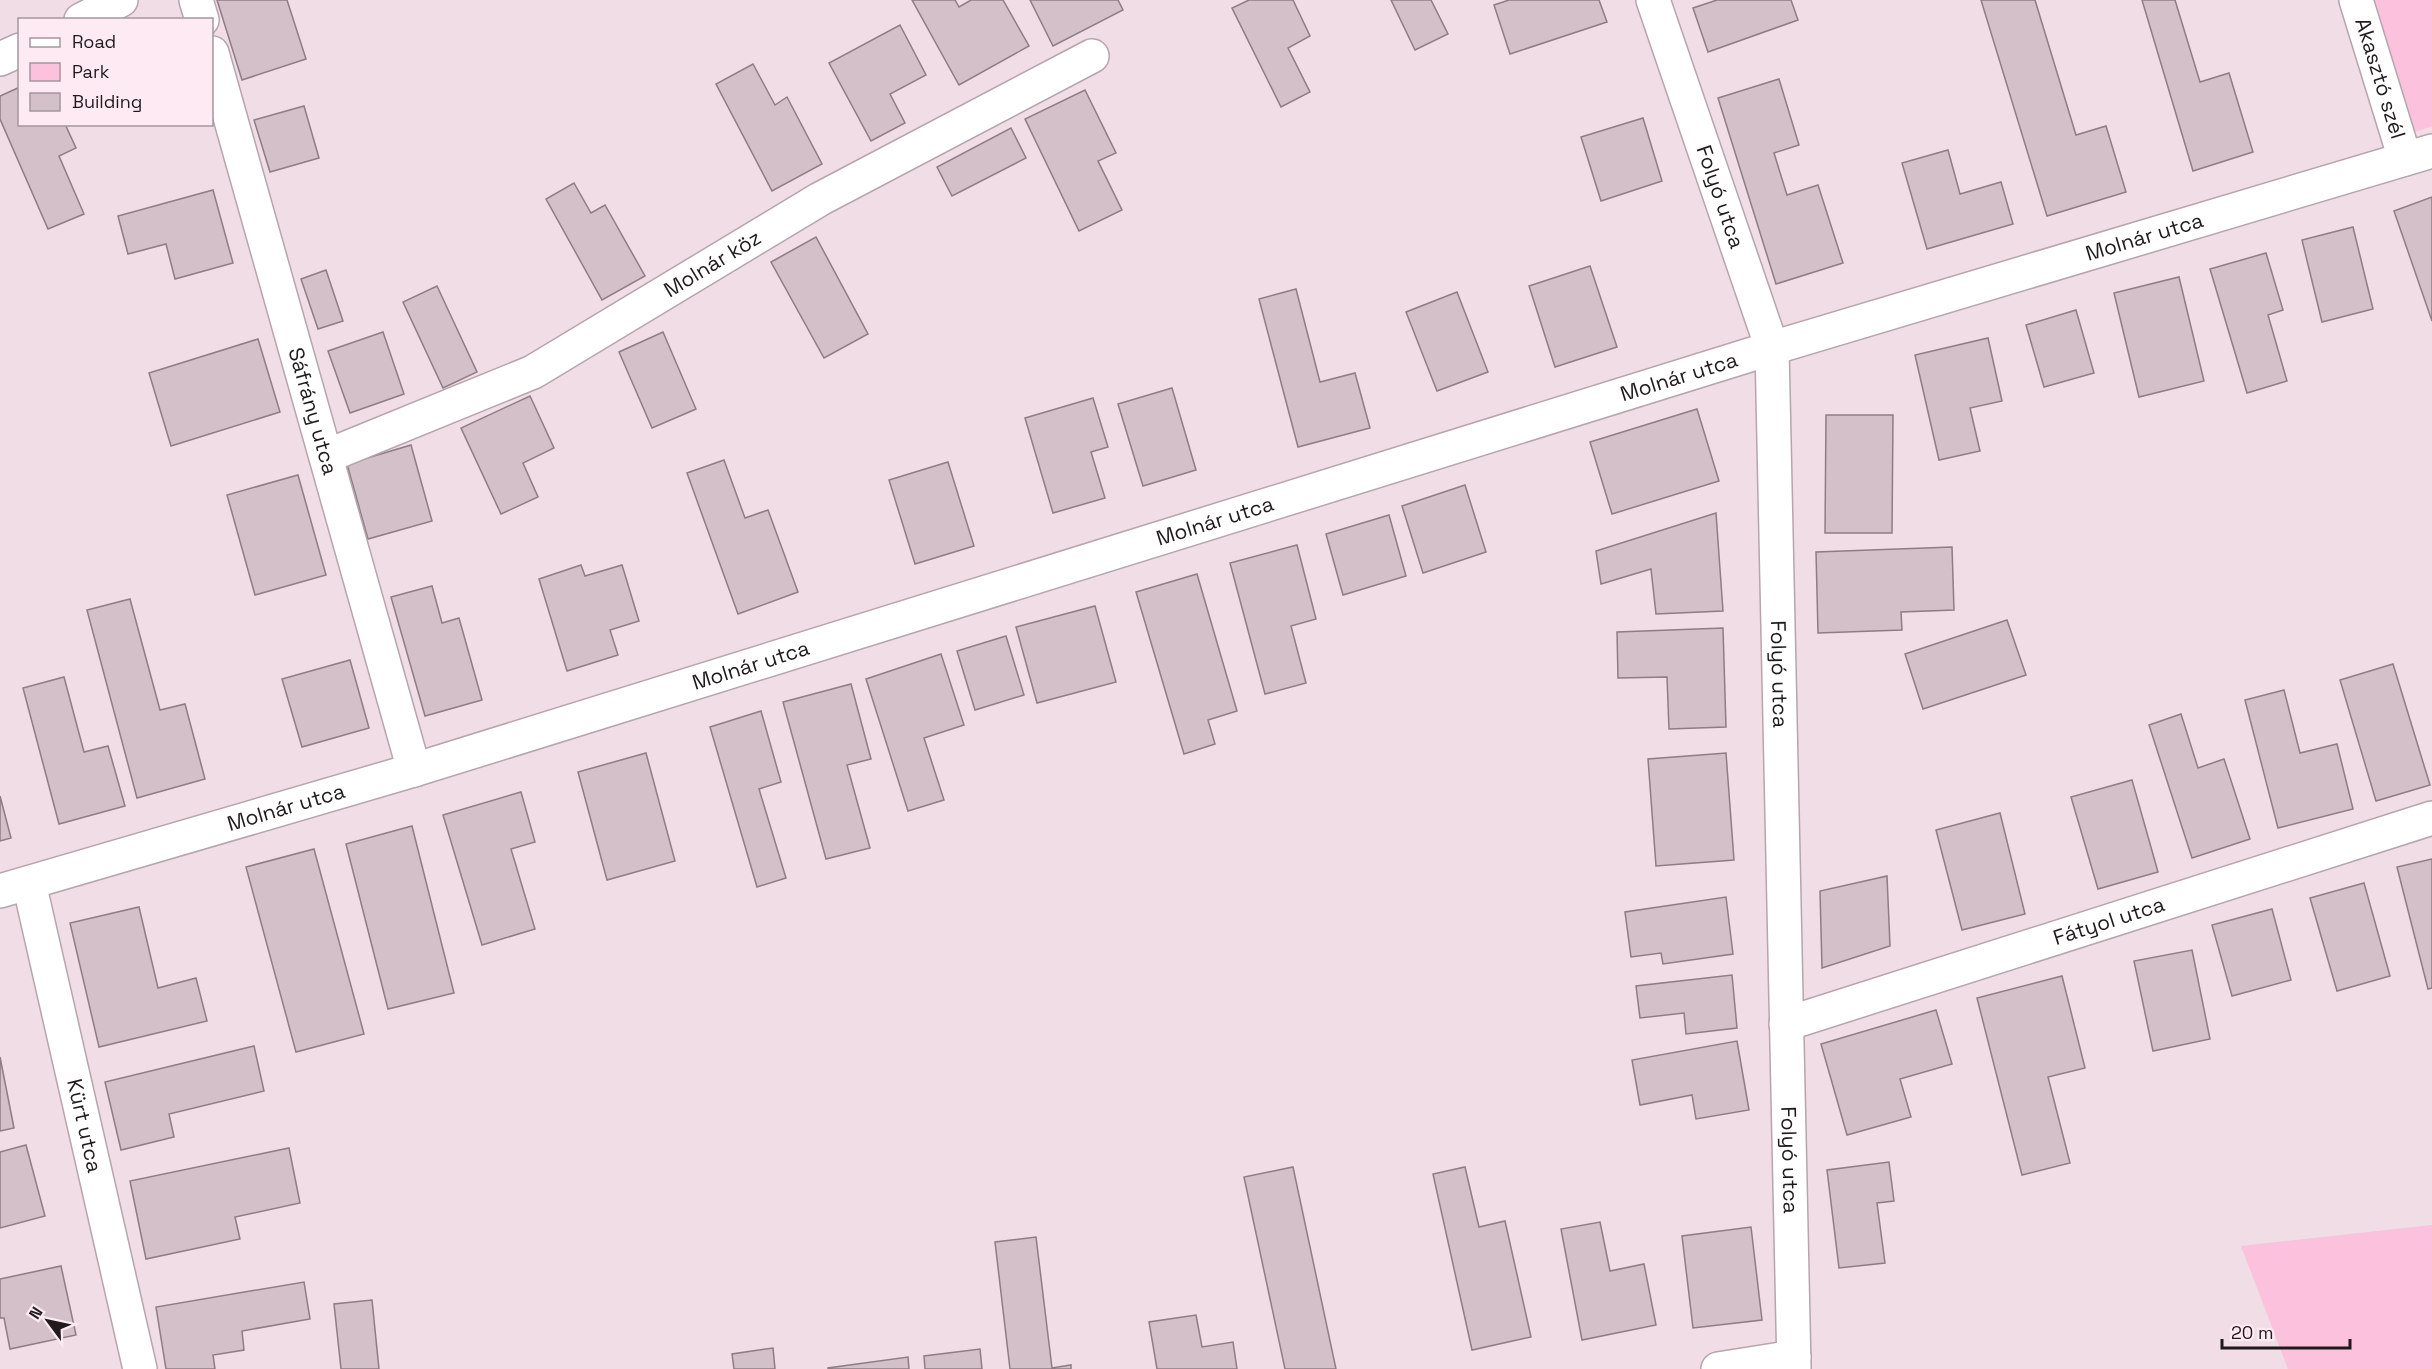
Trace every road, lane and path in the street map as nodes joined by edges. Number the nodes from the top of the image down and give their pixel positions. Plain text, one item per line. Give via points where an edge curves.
1 (121, 0) edge
2 (196, 0) edge
3 (1653, 0) edge
4 (2355, 0) edge
5 (85, 18) edge
6 (201, 18) edge
7 (18, 51) edge
8 (1092, 56) dead end
9 (213, 57) edge
10 (0, 59) edge
11 (2419, 155) edge
12 (1772, 348) junction
13 (327, 456) junction
14 (414, 770) junction
15 (2432, 818) edge
16 (15, 887) edge
17 (1785, 1024) junction
18 (1794, 1363) edge
19 (141, 1369) edge
20 (1718, 1369) edge

1 - 5 street
2 - 6 street
3 - 12 street, Folyó utca
4 - 11 street, Akasztó szél
7 - 10 street
8 - 13 street, Molnár köz via 820,199 532,372
9 - 13 street, Sáfrány utca
11 - 12 street, Molnár utca
12 - 14 street, Molnár utca
12 - 17 street, Folyó utca
13 - 14 street, Sáfrány utca
14 - 16 street, Molnár utca
15 - 17 street, Fátyol utca
16 - 19 street, Kürt utca
17 - 18 street, Folyó utca
18 - 20 street

